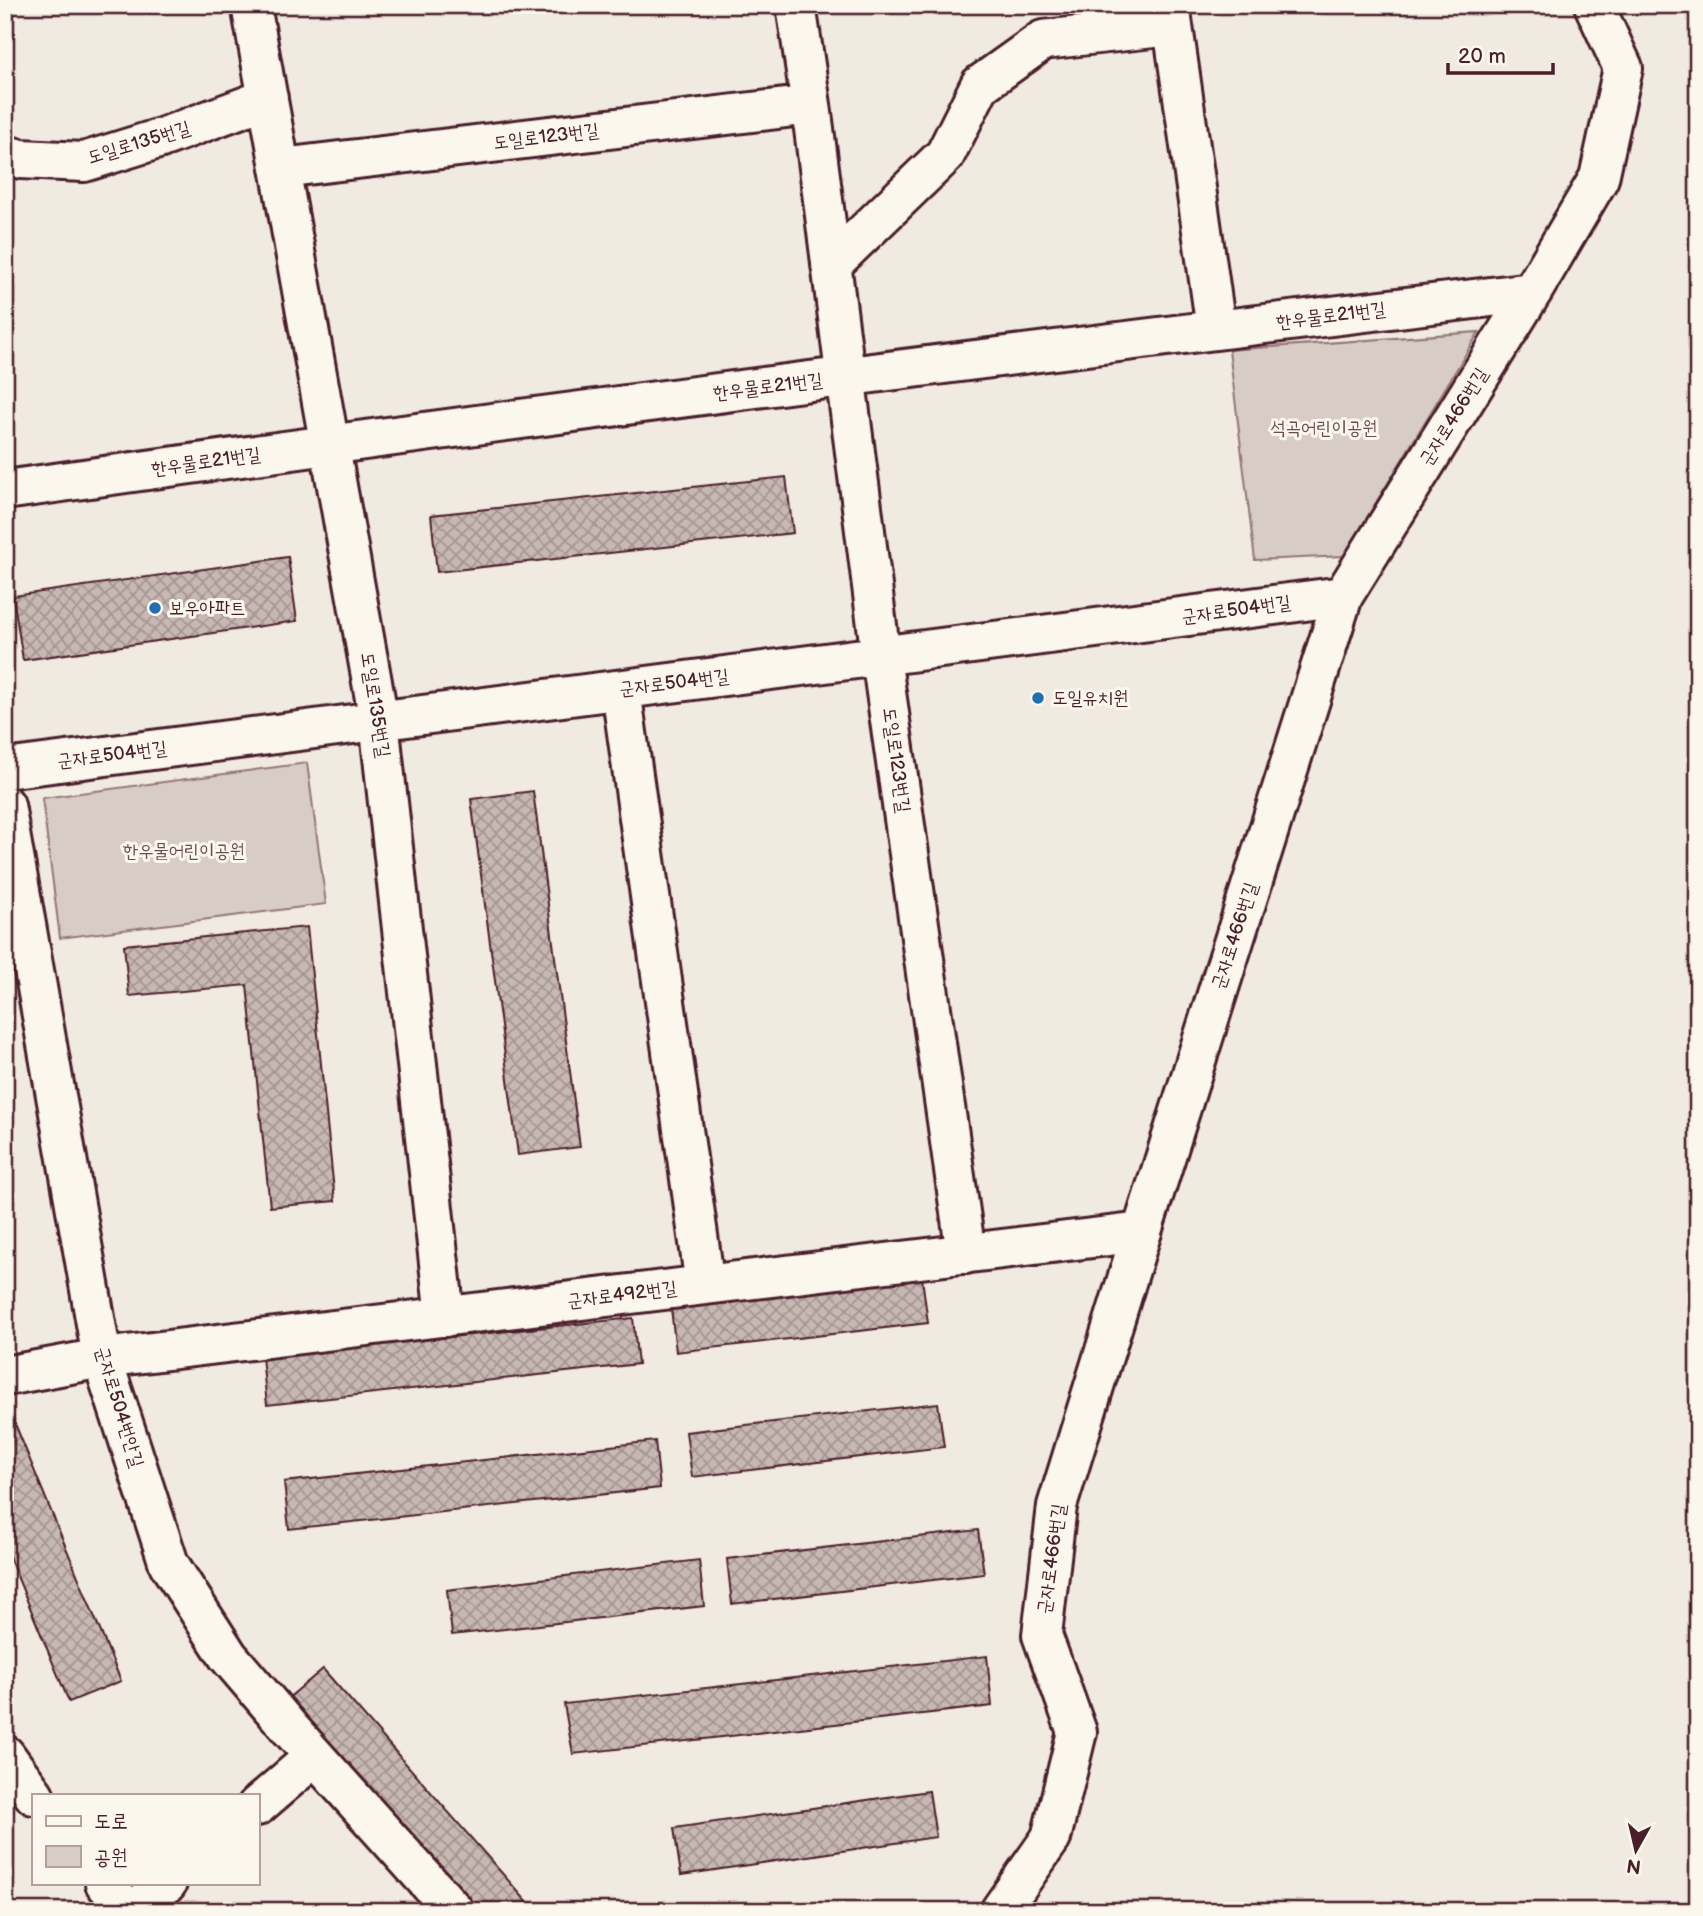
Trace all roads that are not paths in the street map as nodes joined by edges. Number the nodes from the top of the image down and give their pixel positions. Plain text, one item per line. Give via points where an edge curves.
1 (251, 5) edge
2 (796, 5) edge
3 (1594, 5) edge
4 (1171, 15) edge
5 (268, 98) junction
6 (811, 106) junction
7 (5, 155) edge
8 (281, 168) junction
9 (831, 265) junction
10 (1532, 292) junction
11 (1216, 330) junction
12 (845, 376) junction
13 (330, 444) junction
14 (5, 490) edge
15 (1343, 596) junction
16 (881, 657) junction
17 (621, 690) junction
18 (379, 721) junction
19 (5, 769) edge
20 (5, 805) edge
21 (1142, 1232) junction
22 (966, 1254) junction
23 (705, 1285) junction
24 (445, 1317) junction
25 (102, 1358) junction
26 (5, 1376) edge
27 (5, 1755) edge
28 (314, 1756) junction
29 (33, 1794) edge
30 (259, 1803) edge
31 (106, 1884) edge
32 (166, 1884) edge
33 (128, 1911) edge
34 (134, 1911) edge
35 (454, 1911) edge
36 (1000, 1911) edge

1 - 5 street, 도일로135번길
2 - 6 street, 도일로123번길
3 - 10 street, 군자로466번길 via 1623,68 1600,178
4 - 9 street via 1043,40 980,85 945,155
4 - 11 street
5 - 7 street, 도일로135번길 via 84,162
5 - 8 street, 도일로135번길
6 - 8 street, 도일로123번길
6 - 9 street, 도일로123번길
8 - 13 street, 도일로135번길
9 - 12 street, 도일로123번길
10 - 11 street, 한우물로21번길
10 - 15 street, 군자로466번길
11 - 12 street, 한우물로21번길
12 - 13 street, 한우물로21번길
12 - 16 street, 도일로123번길
13 - 14 street, 한우물로21번길
13 - 18 street, 도일로135번길
15 - 16 street, 군자로504번길
15 - 21 street, 군자로466번길
16 - 17 street, 군자로504번길
16 - 22 street, 도일로123번길
17 - 18 street, 군자로504번길
17 - 23 street
18 - 19 street, 군자로504번길
18 - 24 street, 도일로135번길
20 - 25 street, 군자로504번안길
21 - 22 street, 군자로492번길
21 - 36 street, 군자로466번길 via 1057,1506 1042,1635 1077,1732 1051,1838
22 - 23 street, 군자로492번길
23 - 24 street, 군자로492번길
24 - 25 street, 군자로492번길
25 - 26 street, 군자로492번길
25 - 28 street, 군자로504번안길 via 169,1564 228,1656
27 - 29 street
28 - 30 street
28 - 35 street, 군자로504번안길
31 - 33 street
32 - 34 street

